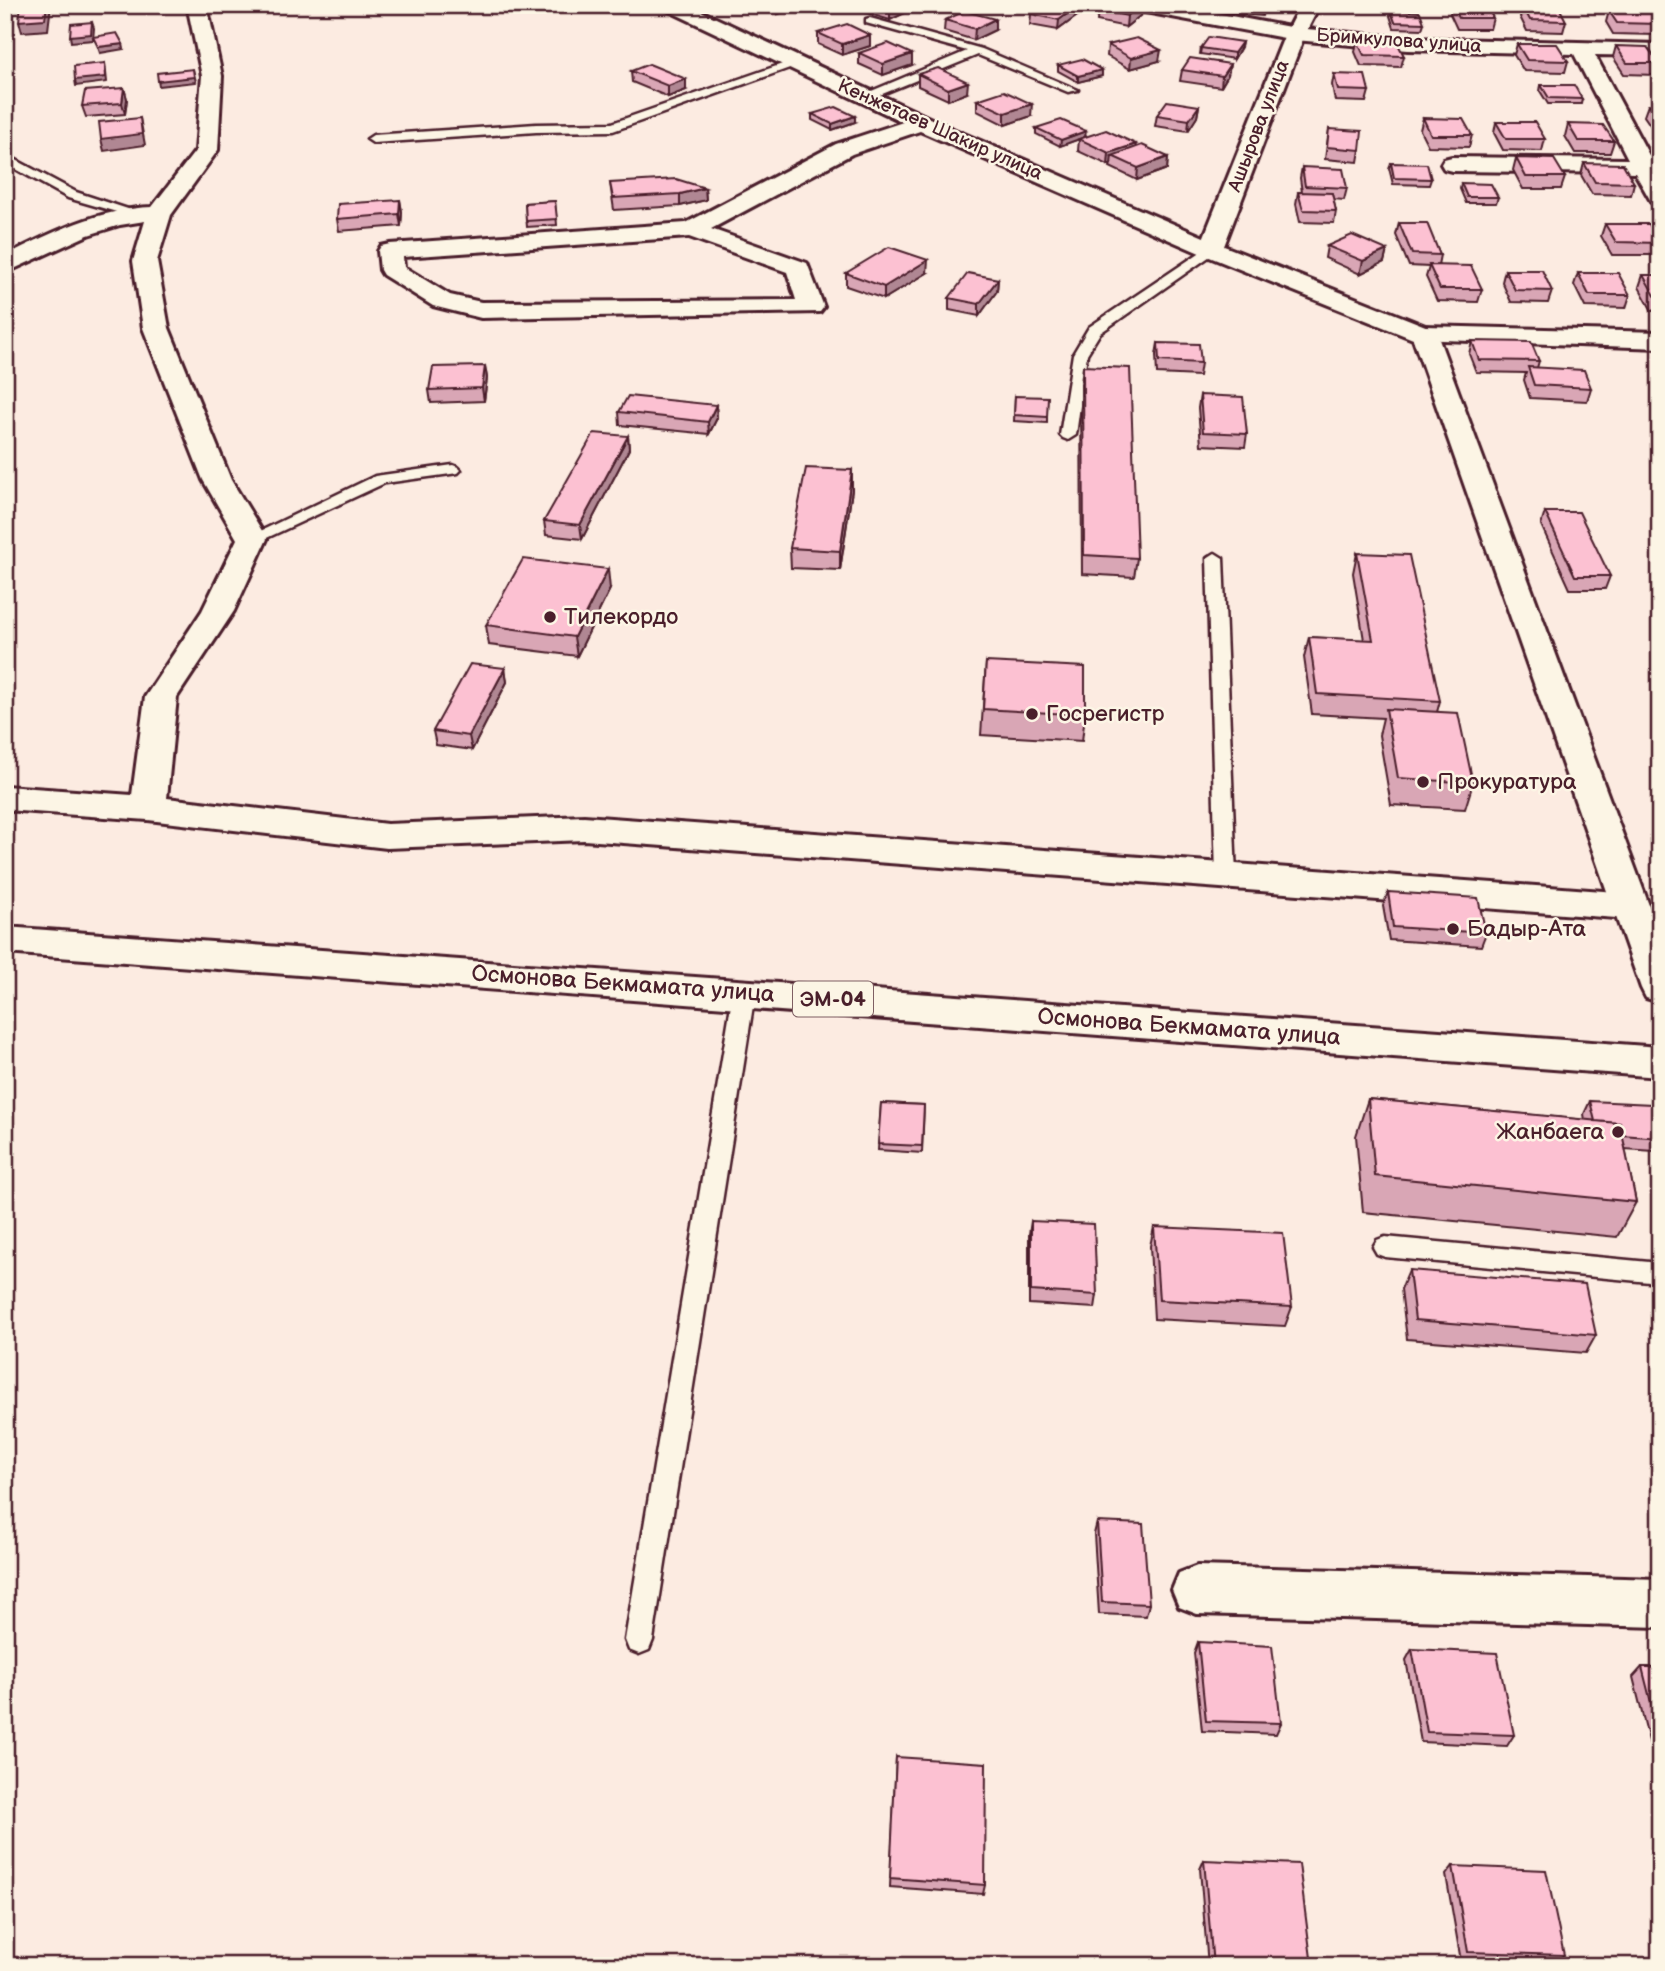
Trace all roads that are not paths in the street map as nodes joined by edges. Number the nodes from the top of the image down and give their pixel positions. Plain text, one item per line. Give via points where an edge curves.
1 (197, 5) edge
2 (672, 5) edge
3 (1140, 5) edge
4 (1310, 5) edge
5 (870, 21) dead end
6 (1295, 34) junction
7 (1581, 48) junction
8 (1660, 50) edge
9 (978, 51) junction
10 (794, 63) junction
11 (1072, 90) dead end
12 (866, 97) junction
13 (922, 124) junction
14 (373, 139) dead end
15 (5, 158) edge
16 (1452, 164) dead end
17 (1652, 167) edge
18 (1660, 198) edge
19 (147, 213) junction
20 (691, 230) junction
21 (1211, 249) junction
22 (5, 266) edge
23 (1424, 334) junction
24 (1660, 340) edge
25 (1069, 435) dead end
26 (453, 470) dead end
27 (252, 539) junction
28 (1215, 558) dead end
29 (5, 798) edge
30 (148, 808) junction
31 (1226, 876) junction
32 (1630, 906) junction
33 (5, 940) edge
34 (1660, 988) edge
35 (744, 993) junction
36 (1660, 1062) edge
37 (1385, 1247) dead end
38 (1660, 1273) edge
39 (1197, 1590) dead end
40 (1660, 1603) edge
41 (639, 1640) dead end

1 - 19 main road via 212,76 207,150
2 - 10 main road, Кенжетаев Шакир улица
3 - 6 main road, Бримкулова улица
4 - 6 main road, Ашырова улица
5 - 9 lane
6 - 7 main road, Бримкулова улица via 1408,44
6 - 21 main road, Ашырова улица
7 - 8 main road, Бримкулова улица
7 - 17 main road
9 - 11 lane
9 - 12 lane
10 - 12 main road, Кенжетаев Шакир улица
10 - 14 lane via 613,127
12 - 13 main road, Кенжетаев Шакир улица
13 - 20 main road via 844,149
13 - 21 main road, Кенжетаев Шакир улица
15 - 19 lane via 72,195
16 - 17 main road
17 - 18 main road
19 - 22 main road via 81,228
19 - 27 main road via 145,261 156,328 216,480
20 - 20 main road via 390,251 391,270 442,302 481,310 811,307 798,268
21 - 23 main road, Кенжетаев Шакир улица
21 - 25 lane via 1094,330 1080,354
23 - 24 main road
23 - 32 main road
26 - 27 lane via 381,479
27 - 30 main road via 218,611 161,697
28 - 31 lane
29 - 30 main road
30 - 31 main road via 387,836 583,828
31 - 32 main road
32 - 34 main road
33 - 35 main road, Осмонова Бекмамата улица / ЭМ-04
35 - 36 main road, Осмонова Бекмамата улица / ЭМ-04
35 - 41 lane
37 - 38 lane
39 - 40 main road

